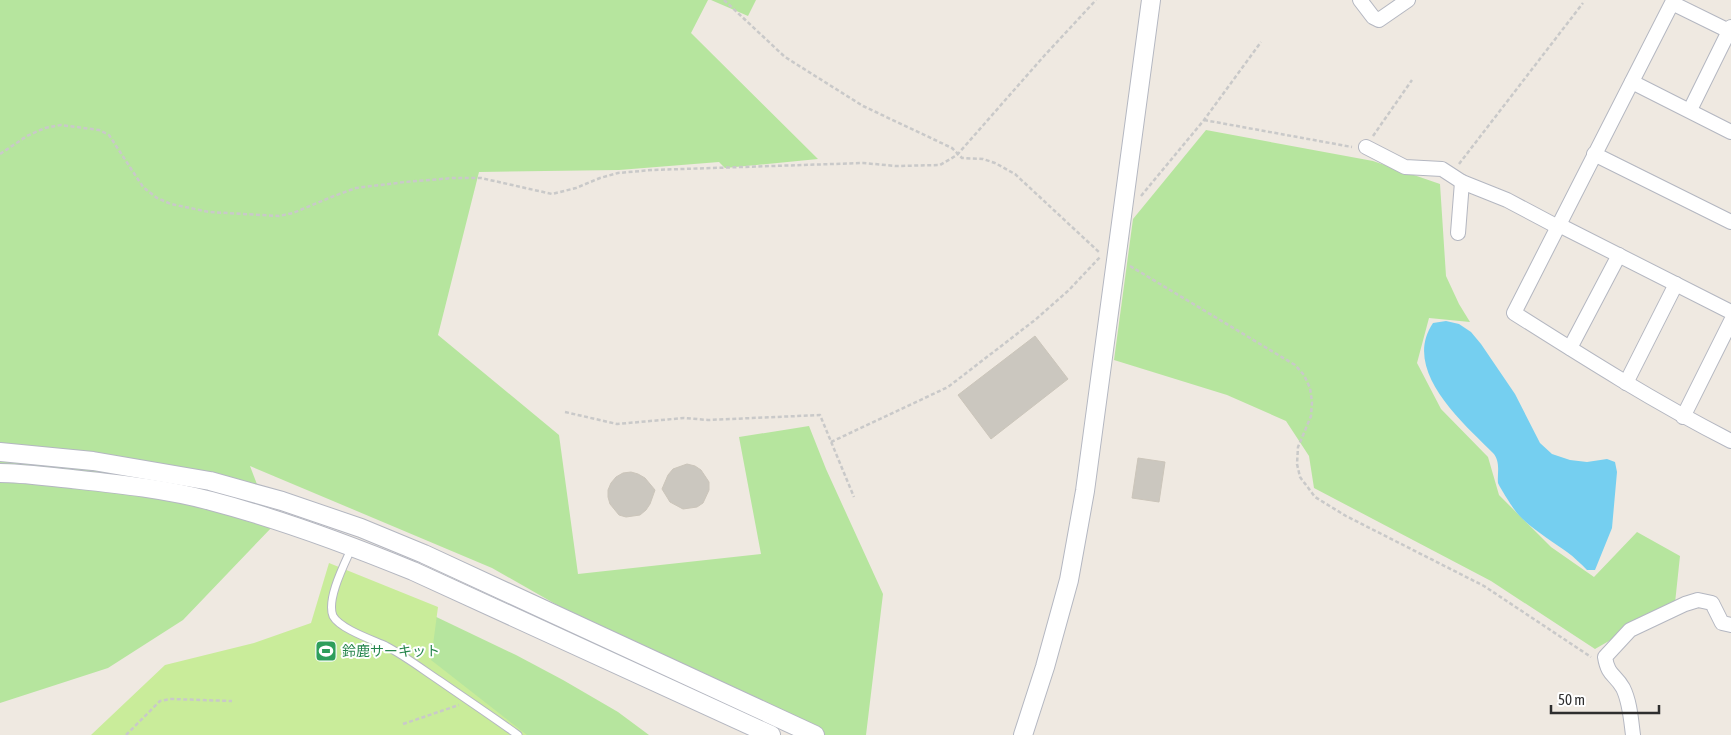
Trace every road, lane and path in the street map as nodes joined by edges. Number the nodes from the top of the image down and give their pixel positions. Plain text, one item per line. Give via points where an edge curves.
1 (724, 0) edge
2 (1096, 0) edge
3 (1151, 0) edge
4 (1360, 0) edge
5 (1408, 0) edge
6 (1583, 2) dead end
7 (1730, 30) edge
8 (1261, 42) dead end
9 (1412, 80) dead end
10 (1632, 82) junction
11 (1690, 110) junction
12 (1204, 120) junction
13 (1731, 132) edge
14 (1366, 147) junction
15 (0, 154) edge
16 (1594, 154) junction
17 (958, 155) junction
18 (1456, 179) junction
19 (1122, 218) junction
20 (1731, 222) edge
21 (1558, 226) junction
22 (1458, 233) dead end
23 (1618, 255) junction
24 (1110, 256) junction
25 (1676, 284) junction
26 (1731, 312) edge
27 (1731, 321) edge
28 (1570, 348) junction
29 (1626, 383) junction
30 (564, 412) dead end
31 (1683, 417) junction
32 (1731, 441) edge
33 (831, 442) junction
34 (0, 452) edge
35 (0, 473) edge
36 (854, 497) dead end
37 (352, 546) junction
38 (1731, 626) edge
39 (1607, 668) junction
40 (232, 701) dead end
41 (470, 702) junction
42 (403, 724) dead end
43 (126, 735) edge
44 (518, 735) edge
45 (771, 735) edge
46 (815, 735) edge
47 (1023, 735) edge
48 (1633, 735) edge

1 - 17 path via 784,58 863,106 952,148
2 - 17 path
3 - 19 street
4 - 5 street via 1379,20
6 - 18 path
7 - 10 street via 1672,4
7 - 11 street
8 - 12 path
9 - 14 path
10 - 11 street
10 - 16 street
11 - 13 street
12 - 14 path
12 - 19 path
14 - 18 street via 1405,167 1442,169
15 - 17 path via 45,128 61,126 99,130 109,134 143,187 157,198 209,212 279,216 293,214 356,188 405,182 481,178 552,194 618,173 863,163 940,166
16 - 20 street
16 - 21 street
17 - 24 path via 995,163 1014,174
18 - 21 street
18 - 22 street
19 - 24 street
21 - 23 street
21 - 28 street via 1514,313
23 - 25 street
23 - 28 street
24 - 33 path via 1035,320 948,387
24 - 39 path via 1295,365 1304,375 1310,388 1311,416 1298,447 1296,464 1300,477 1315,497 1484,586
24 - 47 street via 1085,491 1069,580
25 - 26 street
25 - 29 street
27 - 31 street
28 - 29 street
29 - 31 street
30 - 33 path via 617,424 684,418 820,416
31 - 32 street
33 - 36 path
34 - 46 street via 93,461 210,481 361,528
35 - 37 street via 149,488 210,500
37 - 41 lane via 333,598 336,620 396,651
37 - 45 street
38 - 39 street via 1722,623 1712,603 1698,600 1685,604 1630,630 1605,657
39 - 48 street via 1627,698
40 - 43 path via 160,701
41 - 42 path
41 - 44 lane

